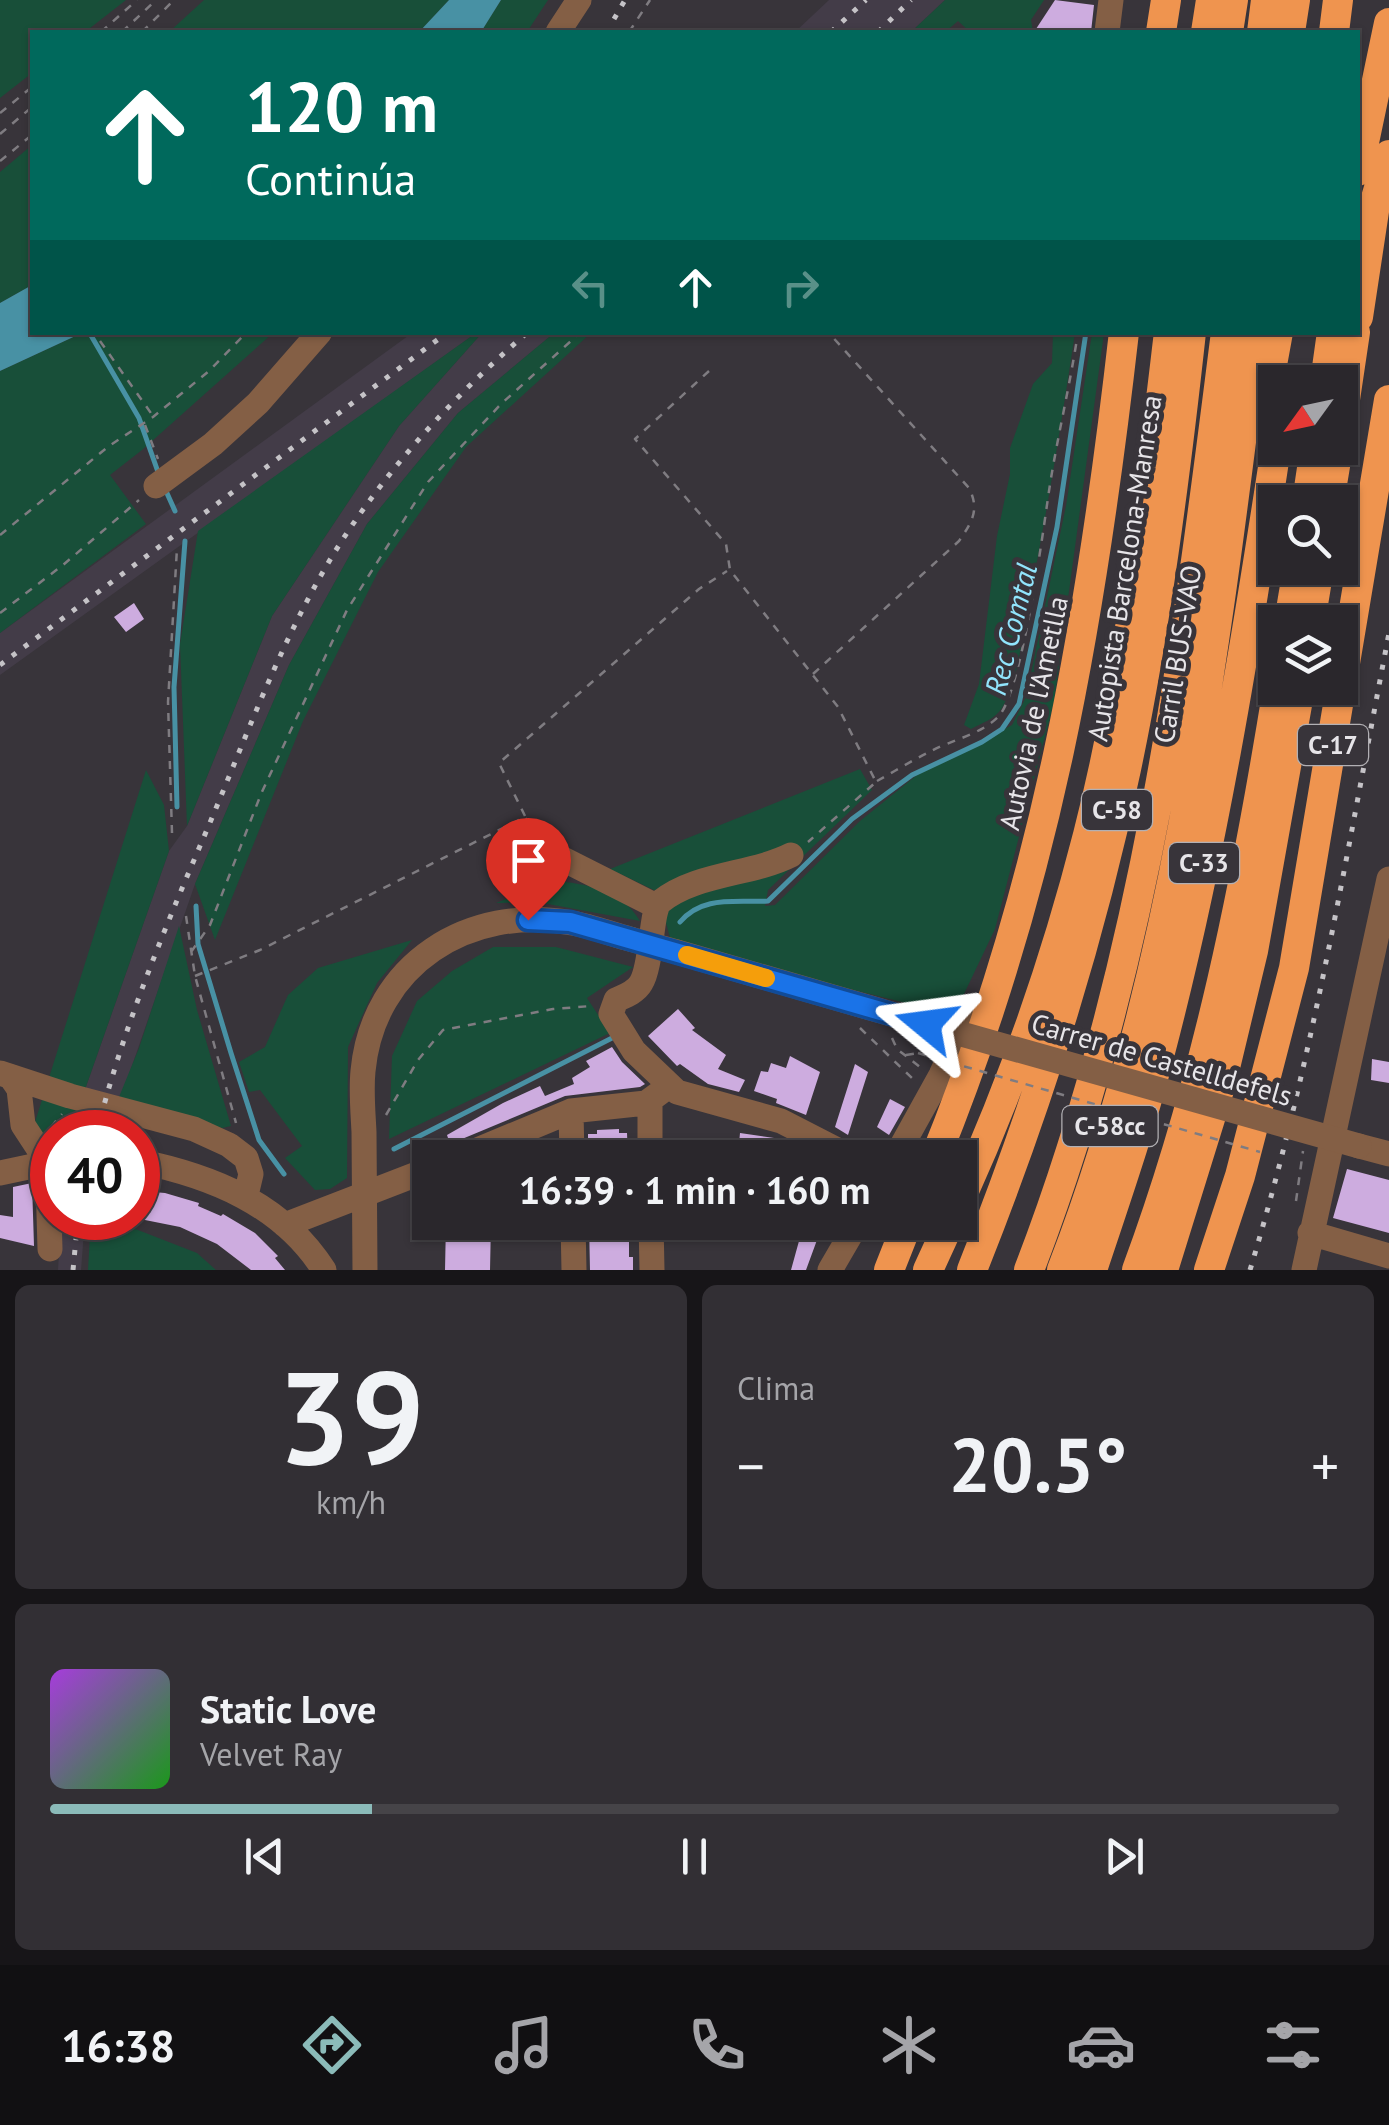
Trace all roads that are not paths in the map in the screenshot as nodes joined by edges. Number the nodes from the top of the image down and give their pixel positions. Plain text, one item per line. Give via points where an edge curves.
1 (579, 0) edge
2 (1111, 0) edge
3 (1166, 0) edge
4 (1212, 0) edge
5 (1233, 0) edge
6 (1266, 0) edge
7 (1295, 0) edge
8 (1338, 0) edge
9 (1389, 23) edge
10 (559, 30) edge
11 (1107, 30) edge
12 (1161, 30) edge
13 (1206, 30) edge
14 (1228, 30) edge
15 (1262, 30) edge
16 (1290, 30) edge
17 (1334, 30) edge
18 (1368, 128) junction
19 (1389, 155) edge
20 (1360, 162) edge
21 (1376, 198) junction
22 (1360, 305) edge
23 (317, 335) edge
24 (1124, 335) edge
25 (1169, 335) edge
26 (1191, 335) edge
27 (1226, 335) edge
28 (1254, 335) edge
29 (1277, 335) edge
30 (1293, 335) edge
31 (1332, 335) edge
32 (1355, 335) edge
33 (1288, 365) edge
34 (1327, 365) edge
35 (1350, 365) edge
36 (1389, 400) edge
37 (1273, 465) edge
38 (156, 486) road end
39 (1212, 641) junction
40 (1275, 705) edge
41 (1297, 705) edge
42 (544, 850) road end
43 (791, 855) road end
44 (1389, 879) edge
45 (656, 906) junction
46 (1020, 916) junction
47 (971, 1008) joint
48 (5, 1074) edge
49 (660, 1094) junction
50 (570, 1111) junction
51 (30, 1134) edge
52 (501, 1140) edge
53 (571, 1140) edge
54 (653, 1140) edge
55 (817, 1140) edge
56 (905, 1140) edge
57 (942, 1140) edge
58 (1389, 1154) edge
59 (0, 1155) edge
60 (30, 1156) edge
61 (977, 1159) edge
62 (30, 1163) edge
63 (160, 1168) edge
64 (0, 1174) edge
65 (412, 1175) edge
66 (160, 1182) edge
67 (365, 1192) junction
68 (246, 1194) junction
69 (285, 1225) junction
70 (1310, 1233) junction
71 (50, 1240) edge
72 (573, 1240) edge
73 (651, 1240) edge
74 (848, 1240) edge
75 (901, 1240) edge
76 (942, 1240) edge
77 (50, 1248) dead end
78 (1389, 1256) edge
79 (324, 1270) edge
80 (365, 1270) edge
81 (574, 1270) edge
82 (652, 1270) edge
83 (830, 1270) edge
84 (889, 1270) edge
85 (928, 1270) edge
86 (972, 1270) edge
87 (1029, 1270) edge
88 (1062, 1270) edge
89 (1092, 1270) edge
90 (1138, 1270) edge
91 (1163, 1270) edge
92 (1209, 1270) edge
93 (1304, 1270) edge

1 - 10 street
2 - 11 street
3 - 12 highway
4 - 13 highway
5 - 14 highway
6 - 15 highway
7 - 16 highway
8 - 17 highway
9 - 18 highway
18 - 20 highway
18 - 21 highway
19 - 21 highway
21 - 22 highway
23 - 38 street via 258,403
24 - 46 highway, Autovia de l'Ametlla via 1073,695
25 - 61 highway via 1132,606 1093,814 1057,950
26 - 86 highway, Autopista Barcelona-Manresa / C-58 via 1154,610 1110,841 1040,1091
27 - 87 highway, C-33 via 1178,681 1142,882 1076,1140
28 - 39 highway, Carril BUS-VAO / C-58cc
29 - 39 highway via 1242,528
30 - 33 highway
31 - 34 highway
32 - 35 highway
36 - 92 highway, C-17 via 1294,968
37 - 89 highway, C-33 via 1187,942
39 - 88 highway, Carril BUS-VAO / C-58cc via 1162,926 1111,1122
40 - 90 highway via 1203,1067
41 - 91 highway via 1254,950
42 - 45 street
43 - 45 street via 693,886
44 - 70 street
45 - 49 street via 644,980 618,1024
46 - 47 highway
46 - 57 highway, Autovia de l'Ametlla
47 - 56 street
48 - 51 street via 20,1089
48 - 68 street via 229,1145 246,1158
49 - 50 street
49 - 54 street
49 - 55 street via 780,1121
50 - 52 street
50 - 53 street
58 - 67 street, Carrer de Castelldefels, bridge via 570,922 528,920 487,924 427,951 382,1004 363,1071
59 - 60 street
62 - 64 street
63 - 68 street
65 - 67 street
66 - 68 street via 216,1198
67 - 69 street
67 - 80 street, Carrer de Castelldefels
68 - 69 street
69 - 79 street
70 - 78 street
70 - 93 street
71 - 77 street
72 - 81 street
73 - 82 street
74 - 83 street
75 - 84 highway
76 - 85 highway

